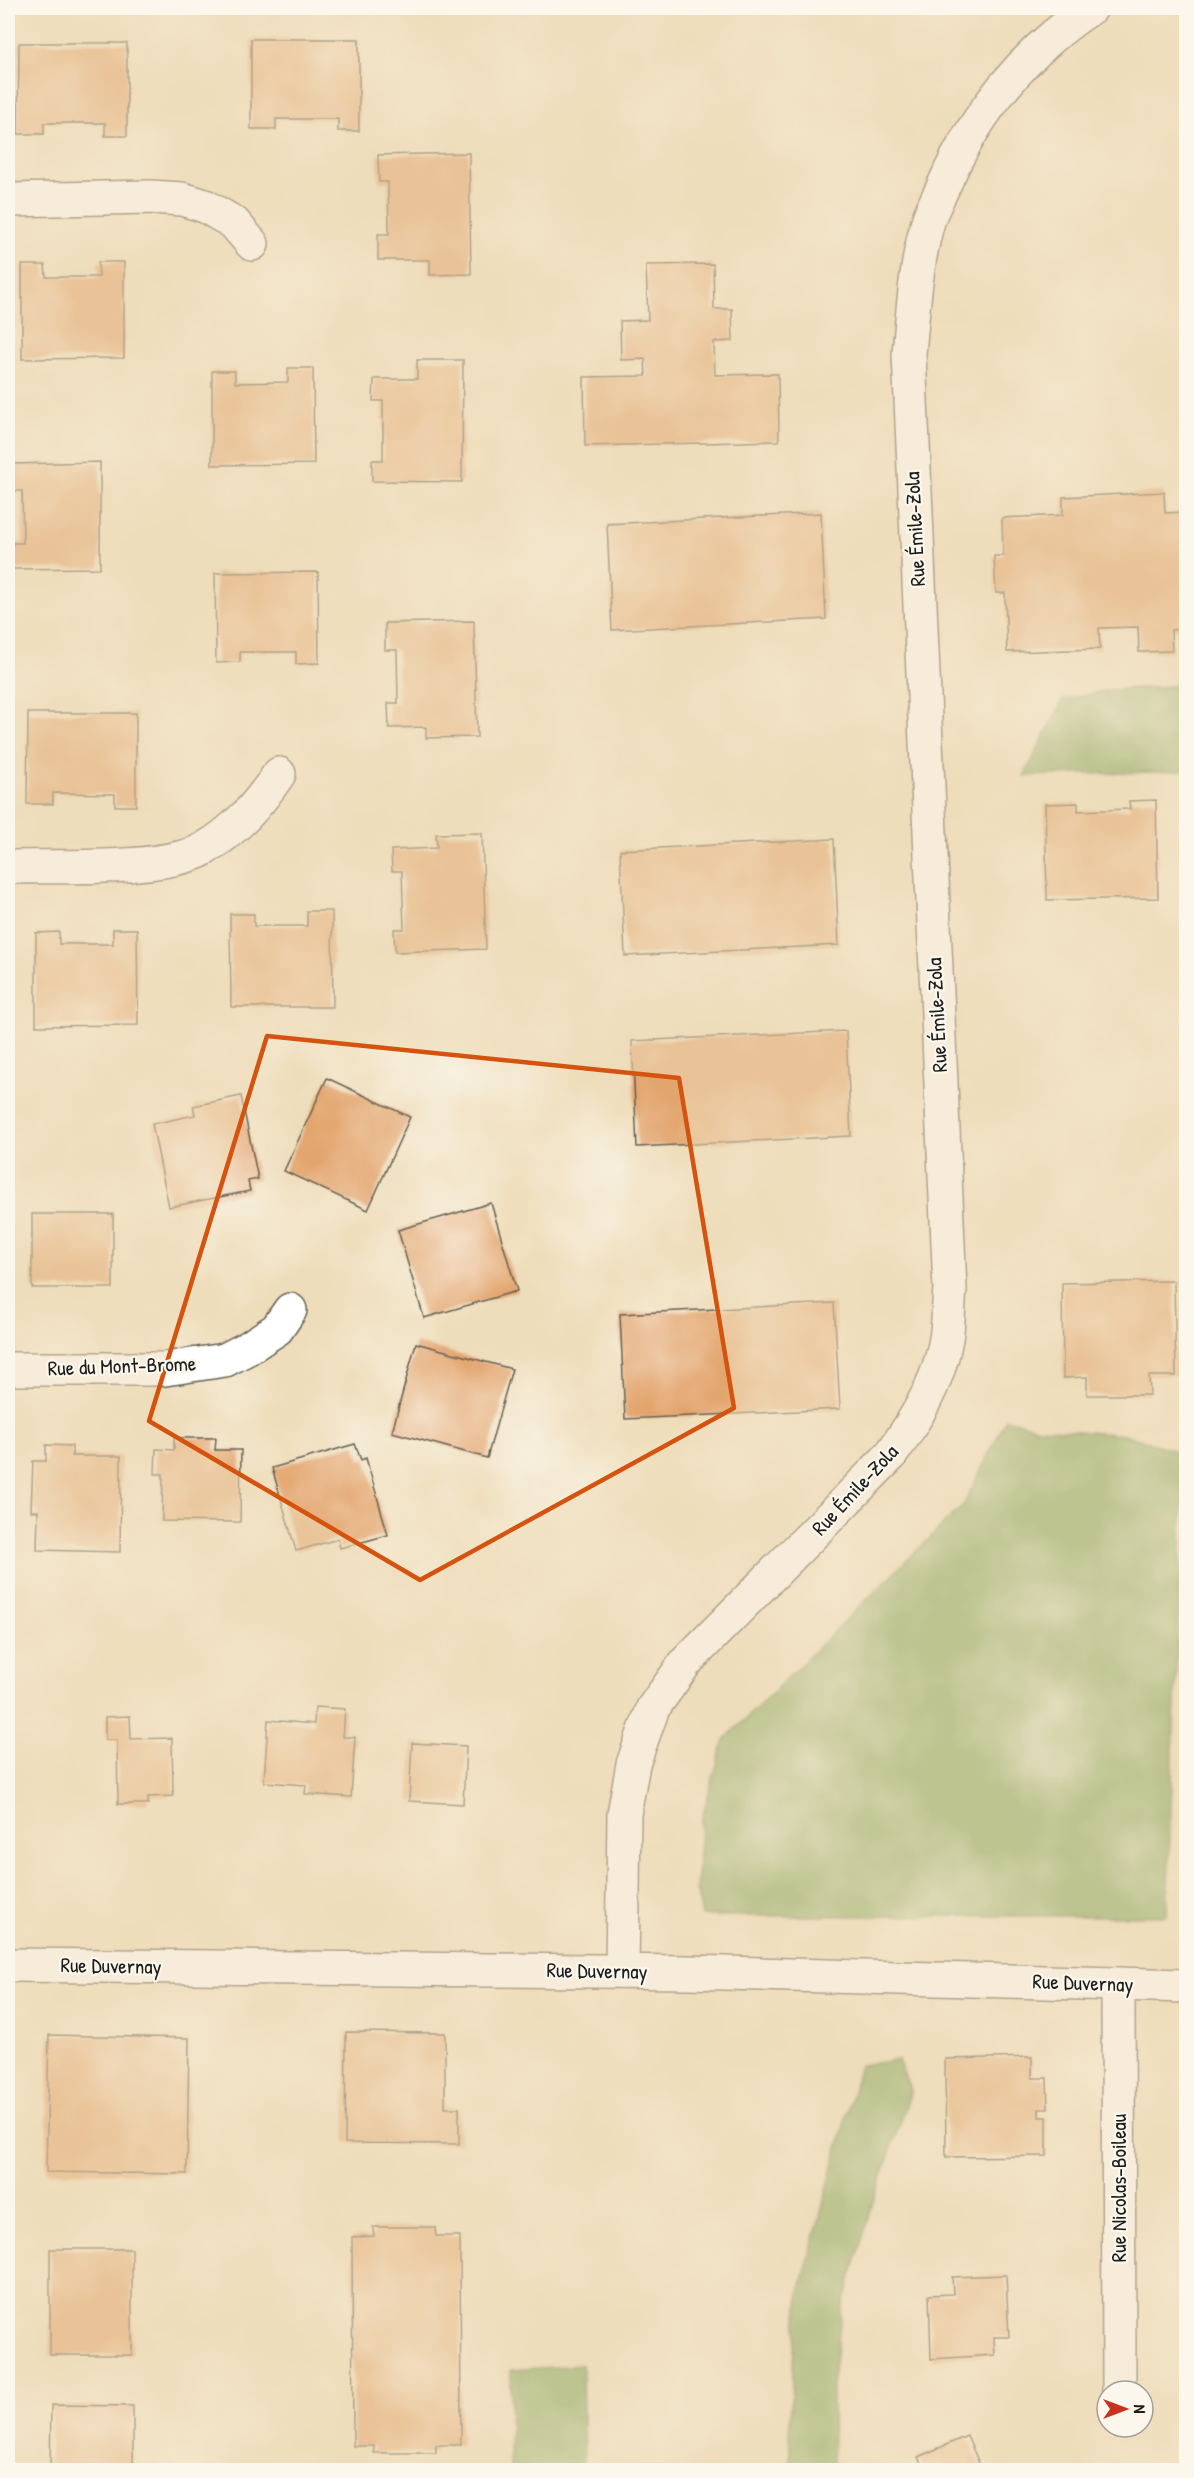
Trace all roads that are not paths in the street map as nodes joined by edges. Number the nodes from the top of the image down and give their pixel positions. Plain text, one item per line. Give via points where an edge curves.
1 (1091, 8) edge
2 (8, 200) edge
3 (252, 244) dead end
4 (279, 774) dead end
5 (8, 867) edge
6 (290, 1310) dead end
7 (8, 1369) edge
8 (8, 1965) edge
9 (622, 1971) junction
10 (1118, 1984) junction
11 (1186, 1986) edge
12 (1119, 2379) edge

1 - 9 street, Rue Émile-Zola via 1067,23 1028,59 983,112 954,161 929,218 915,283 909,354 950,1289 946,1344 933,1384 914,1422 890,1456 686,1662 653,1708 633,1764 624,1814
2 - 3 street via 182,199 205,206 234,223
4 - 5 street via 260,803 233,829 202,850 171,860 133,864
6 - 7 street, Rue du Mont-Brome via 277,1329 225,1360 165,1369
8 - 9 street, Rue Duvernay
9 - 10 street, Rue Duvernay
10 - 11 street, Rue Duvernay
10 - 12 street, Rue Nicolas-Boileau

